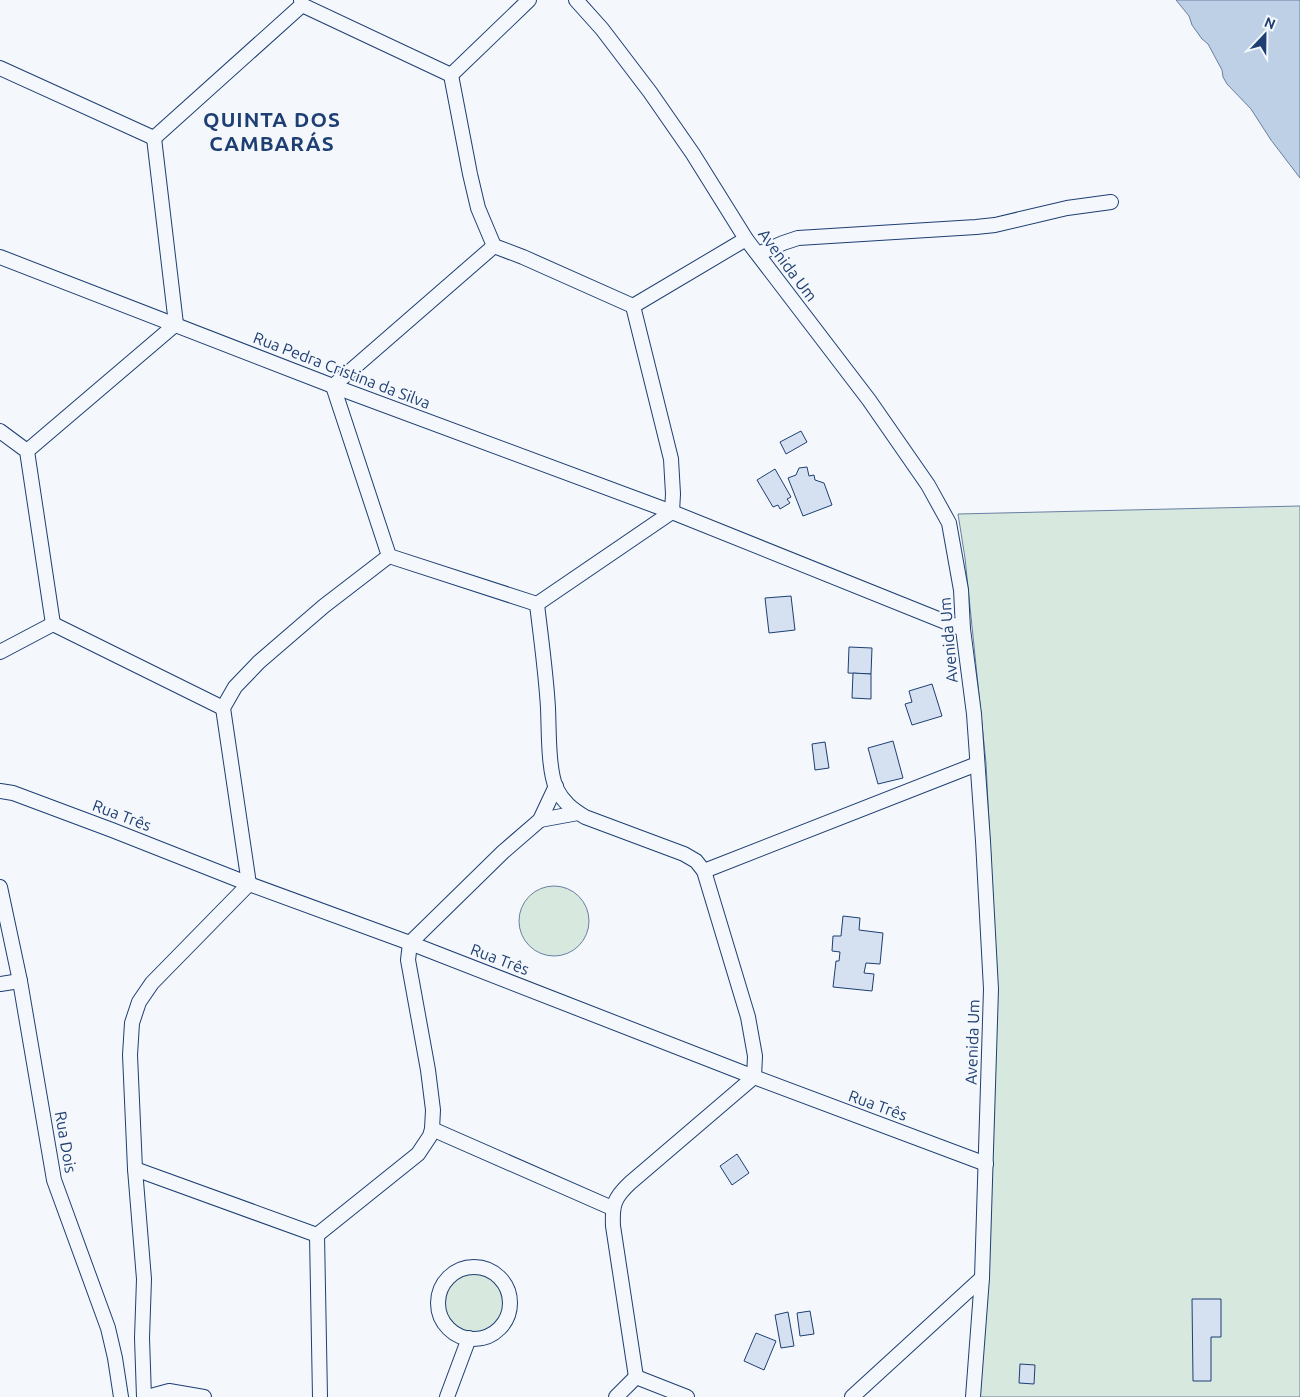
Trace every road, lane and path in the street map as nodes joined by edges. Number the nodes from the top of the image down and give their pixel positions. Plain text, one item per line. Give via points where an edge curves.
1 (529, 0) edge
2 (576, 0) edge
3 (302, 2) edge
4 (0, 68) edge
5 (451, 74) junction
6 (154, 138) junction
7 (1111, 202) dead end
8 (746, 239) junction
9 (494, 246) junction
10 (758, 254) junction
11 (0, 256) edge
12 (633, 306) junction
13 (176, 324) junction
14 (333, 386) junction
15 (0, 431) edge
16 (27, 451) junction
17 (672, 512) junction
18 (388, 556) junction
19 (537, 604) junction
20 (53, 624) junction
21 (963, 629) junction
22 (0, 652) edge
23 (223, 708) junction
24 (977, 764) junction
25 (556, 786) junction
26 (0, 791) edge
27 (578, 813) junction
28 (540, 820) junction
29 (704, 871) junction
30 (249, 884) junction
31 (0, 887) edge
32 (410, 943) junction
33 (20, 981) junction
34 (0, 984) edge
35 (754, 1077) junction
36 (432, 1129) junction
37 (986, 1164) junction
38 (134, 1169) junction
39 (612, 1208) junction
40 (317, 1235) junction
41 (982, 1278) junction
42 (469, 1338) junction
43 (636, 1377) junction
44 (121, 1397) edge
45 (145, 1397) edge
46 (204, 1397) edge
47 (320, 1397) edge
48 (447, 1397) edge
49 (616, 1397) edge
50 (687, 1397) edge
51 (852, 1397) edge
52 (973, 1397) edge

1 - 5 street
2 - 8 street, Avenida Um via 650,92
3 - 5 street
3 - 6 street
4 - 6 street
5 - 9 street via 476,200
6 - 13 street
7 - 10 street via 985,226 798,238
8 - 10 street, Avenida Um
8 - 12 street
9 - 12 street
9 - 14 street
10 - 21 street, Avenida Um via 869,400 928,485 949,523 961,590
11 - 13 street, Rua Pedra Cristina da Silva
12 - 17 street via 671,459
13 - 14 street, Rua Pedra Cristina da Silva
13 - 16 street
14 - 17 street, Rua Pedra Cristina da Silva
14 - 18 street
15 - 16 street
16 - 20 street
17 - 19 street
17 - 21 street, Rua Pedra Cristina da Silva
18 - 19 street
18 - 23 street via 259,662 235,688
19 - 25 street via 552,772
20 - 22 street
20 - 23 street
21 - 24 street, Avenida Um
23 - 30 street
24 - 29 street
24 - 37 street, Avenida Um via 991,989
25 - 27 street via 562,799
25 - 28 street
26 - 30 street, Rua Três via 86,820
27 - 28 street
27 - 29 street via 684,854
28 - 32 street
29 - 35 street via 748,1017 755,1056
30 - 32 street, Rua Três
30 - 38 street via 152,983 138,1002 132,1023 130,1056
31 - 33 street, Rua Dois
32 - 35 street, Rua Três
32 - 36 street via 408,960 428,1070
33 - 34 street
33 - 44 street, Rua Dois via 54,1180 108,1328
35 - 37 street, Rua Três
35 - 39 street via 630,1183 617,1196
36 - 39 street
36 - 40 street via 418,1154
37 - 41 street, Avenida Um
38 - 40 street
38 - 45 street via 144,1279
39 - 43 street
40 - 47 street
41 - 51 street
41 - 52 street, Avenida Um
42 - 42 street via 457,1334 445,1324 438,1300 449,1277 459,1270 480,1268 499,1277 506,1287 509,1311 496,1332
42 - 48 street
43 - 49 street
43 - 50 street
45 - 46 street via 169,1391

